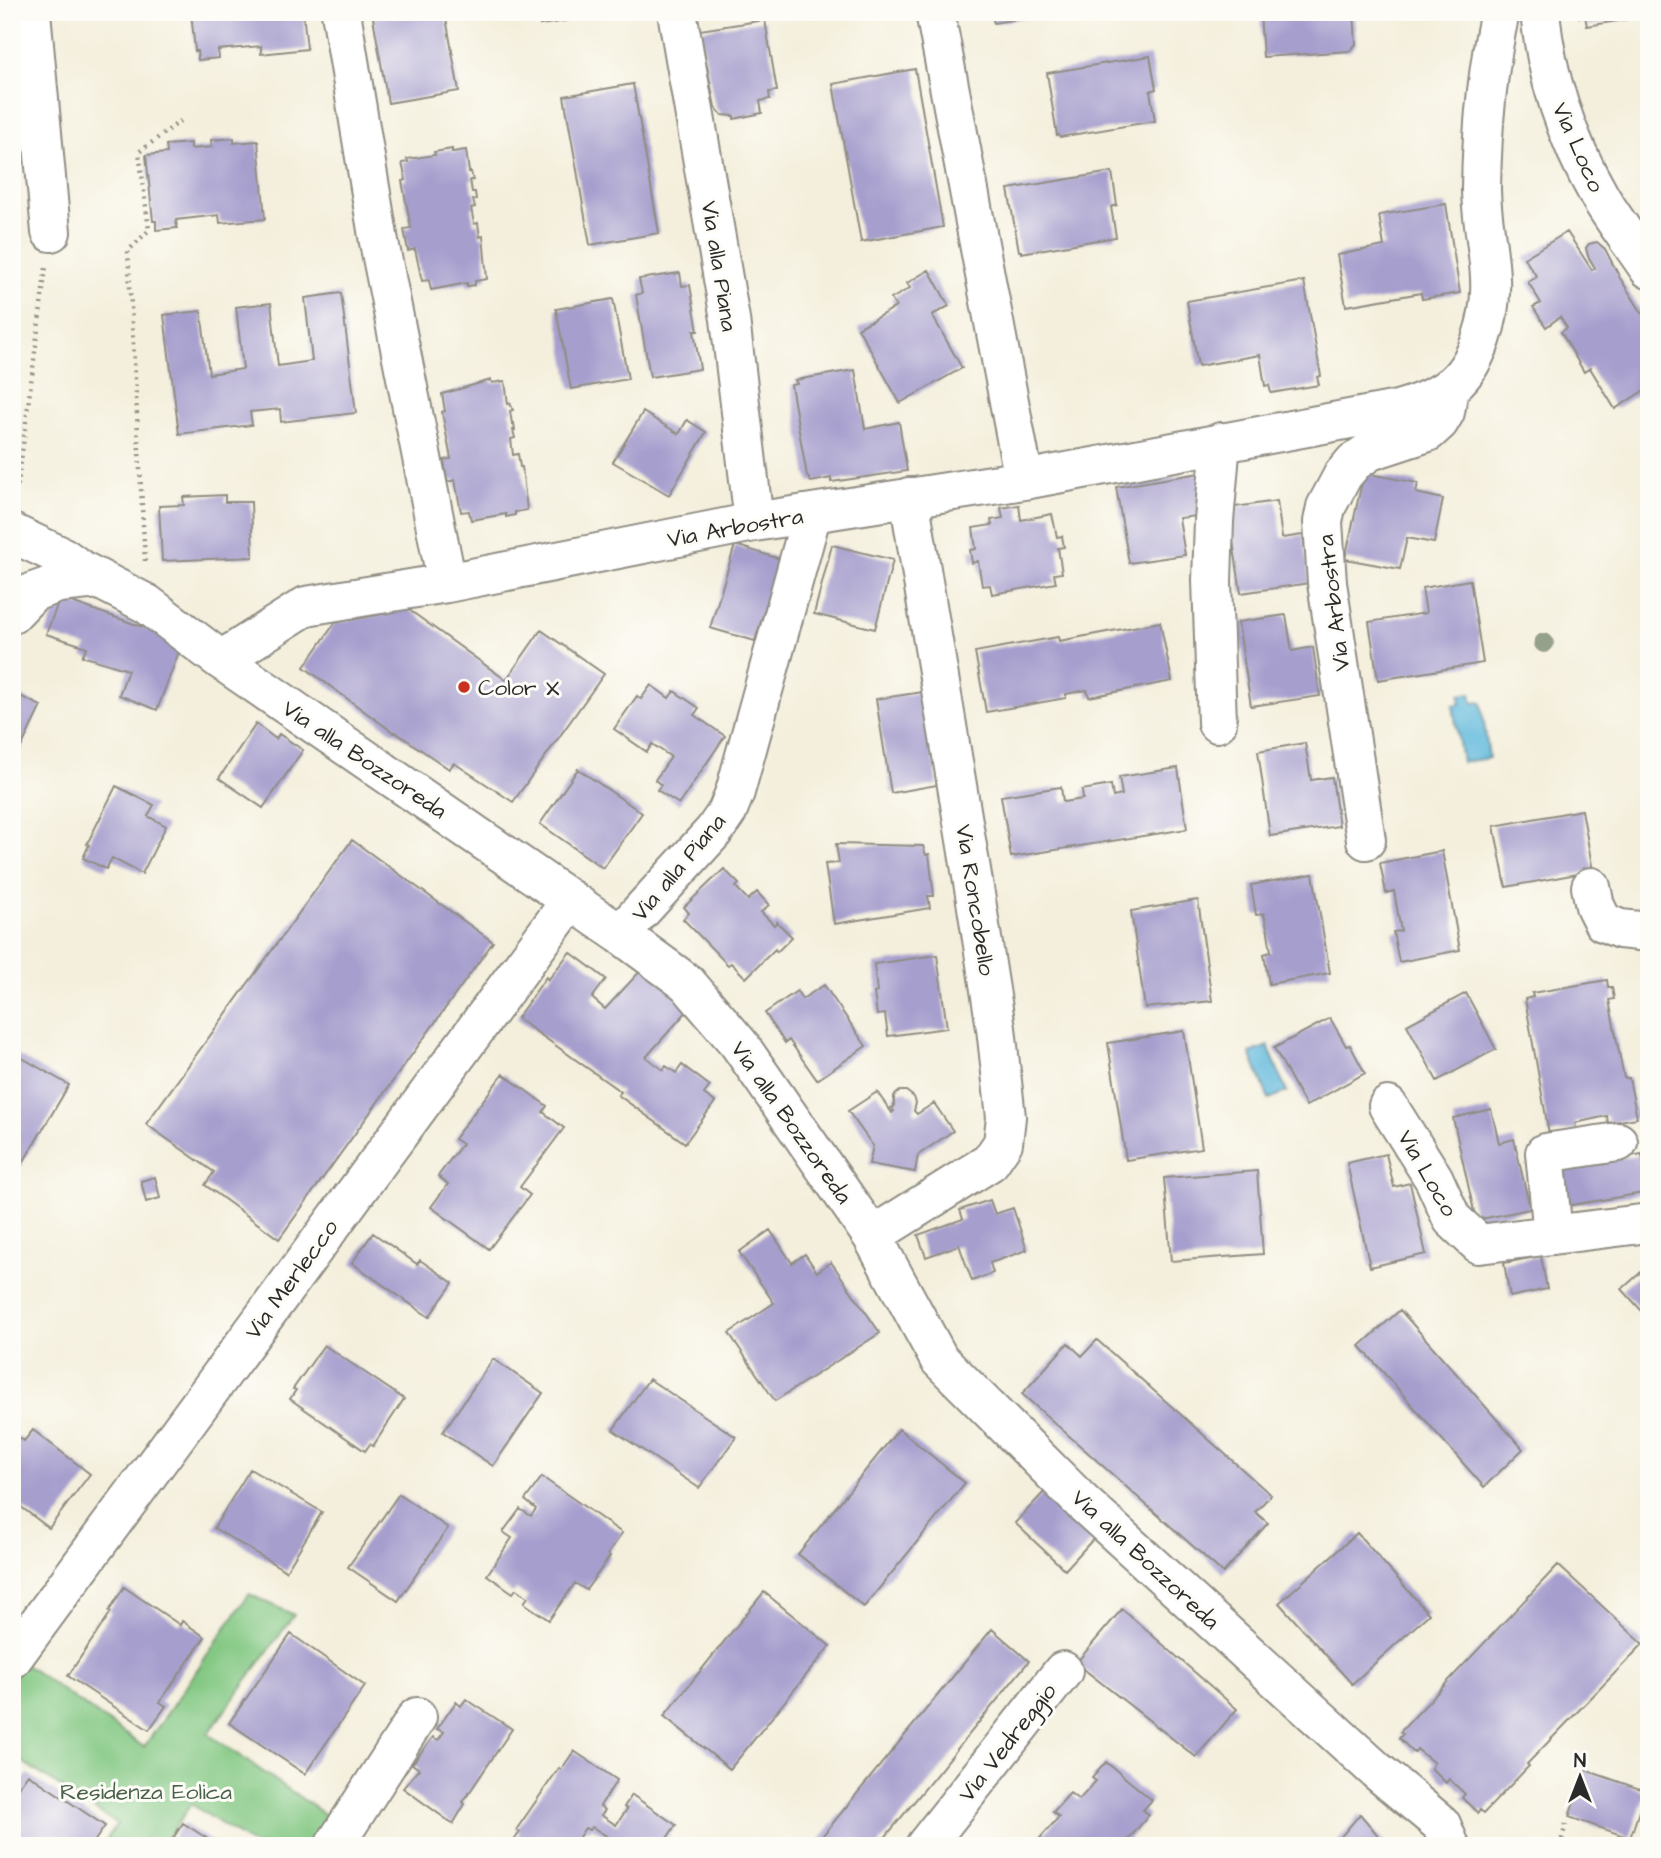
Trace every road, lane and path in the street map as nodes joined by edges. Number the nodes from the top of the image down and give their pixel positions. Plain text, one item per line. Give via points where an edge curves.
1 (31, 12) edge
2 (341, 12) edge
3 (677, 12) edge
4 (935, 12) edge
5 (1500, 12) edge
6 (1540, 12) edge
7 (183, 119) dead end
8 (51, 232) joint
9 (1649, 269) edge
10 (1449, 387) junction
11 (1221, 442) junction
12 (1024, 480) junction
13 (12, 490) edge
14 (909, 496) junction
15 (812, 513) junction
16 (754, 522) junction
17 (12, 533) edge
18 (98, 579) junction
19 (447, 583) junction
20 (147, 604) junction
21 (12, 614) edge
22 (221, 660) junction
23 (1217, 723) dead end
24 (1366, 840) dead end
25 (1591, 887) dead end
26 (571, 900) junction
27 (1649, 932) edge
28 (620, 934) junction
29 (1388, 1106) dead end
30 (1618, 1142) dead end
31 (1649, 1223) edge
32 (1553, 1235) junction
33 (872, 1236) junction
34 (12, 1659) edge
35 (1063, 1671) dead end
36 (416, 1717) dead end
37 (1566, 1824) dead end
38 (1452, 1838) edge
39 (334, 1846) edge
40 (925, 1846) edge
41 (1560, 1846) edge

1 - 8 street
2 - 19 street via 379,242
3 - 16 street, Via alla Piana via 730,319
4 - 12 street
5 - 10 street, Via Arbostra via 1483,113 1481,192 1490,279 1488,313 1468,367
6 - 9 street, Via Loco via 1559,109 1600,197
7 - 20 path via 139,152 149,230 128,251
8 - 13 path via 18,484
10 - 11 street, Via Arbostra via 1398,410
10 - 24 street, Via Arbostra via 1445,412 1428,432 1370,451 1354,462 1326,506 1323,522 1327,583
11 - 12 street, Via Arbostra
11 - 23 street via 1212,581
12 - 14 street, Via Arbostra
14 - 15 street, Via Arbostra
14 - 33 street, Via Roncobello via 996,1028 1006,1117 1003,1143 990,1162
15 - 16 street, Via Arbostra
15 - 28 street, Via alla Piana via 727,812
16 - 19 street, Via Arbostra
17 - 18 street, Via alla Bozzoreda
18 - 20 street, Via alla Bozzoreda
18 - 21 street via 59,583 33,592
19 - 22 street, Via Arbostra via 306,606
20 - 22 street, Via alla Bozzoreda
22 - 26 street, Via alla Bozzoreda
25 - 27 street via 1603,922
26 - 28 street, Via alla Bozzoreda
26 - 34 street, Via Merlecco
28 - 33 street, Via alla Bozzoreda via 687,983 708,1005
29 - 32 street, Via Loco via 1434,1179 1452,1219 1479,1244
30 - 32 street via 1545,1153
31 - 32 street, Via Loco
33 - 38 street, Via alla Bozzoreda via 939,1359 1093,1511
35 - 40 street, Via Vedreggio
36 - 39 street
37 - 41 path

